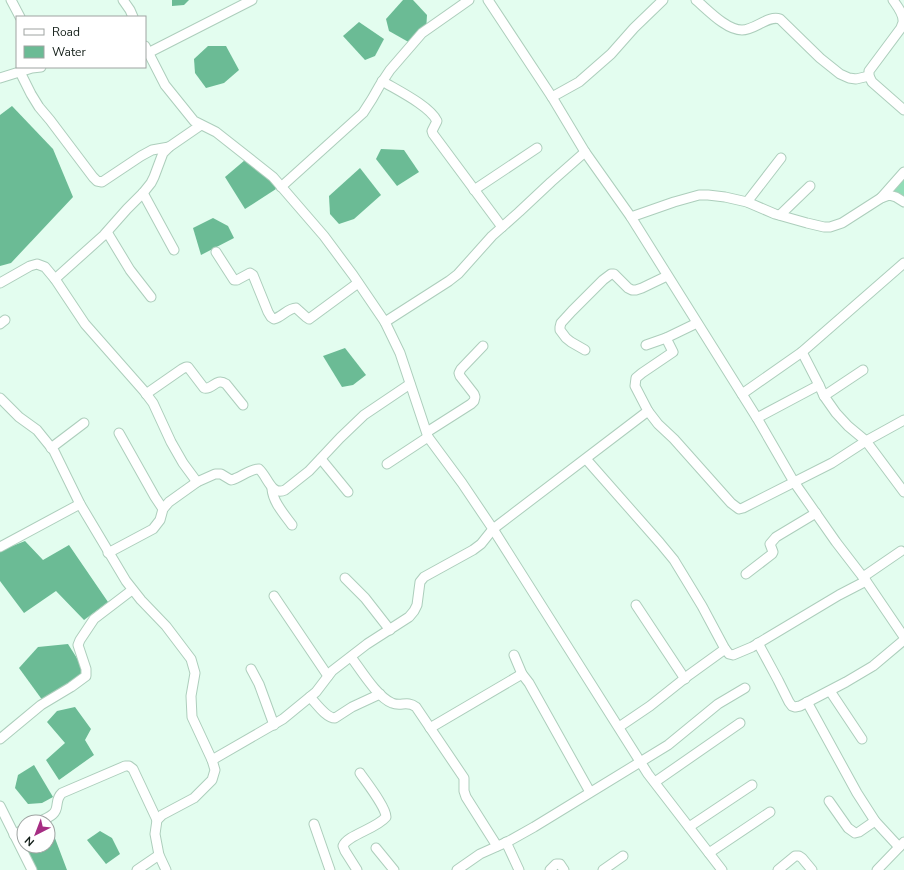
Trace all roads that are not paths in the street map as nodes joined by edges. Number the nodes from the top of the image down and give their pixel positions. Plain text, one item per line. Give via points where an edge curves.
1 (11, 0) edge
2 (123, 0) edge
3 (252, 0) edge
4 (469, 0) edge
5 (488, 0) edge
6 (663, 0) edge
7 (697, 0) edge
8 (893, 0) edge
9 (19, 16) edge
10 (133, 16) edge
11 (146, 51) edge
12 (32, 68) edge
13 (20, 72) junction
14 (869, 76) junction
15 (0, 78) edge
16 (382, 81) junction
17 (552, 97) junction
18 (904, 110) edge
19 (200, 124) junction
20 (169, 147) junction
21 (537, 148) dead end
22 (585, 152) junction
23 (781, 158) dead end
24 (904, 172) edge
25 (810, 186) dead end
26 (281, 187) junction
27 (474, 190) junction
28 (143, 193) junction
29 (881, 198) junction
30 (747, 202) junction
31 (904, 202) edge
32 (780, 214) junction
33 (631, 217) junction
34 (502, 227) junction
35 (107, 232) junction
36 (174, 250) dead end
37 (216, 252) dead end
38 (904, 263) edge
39 (667, 276) junction
40 (55, 279) junction
41 (0, 282) edge
42 (358, 283) junction
43 (150, 297) dead end
44 (385, 322) junction
45 (696, 322) junction
46 (666, 338) junction
47 (646, 345) dead end
48 (482, 346) dead end
49 (585, 350) dead end
50 (802, 352) junction
51 (863, 370) dead end
52 (410, 384) junction
53 (819, 385) junction
54 (146, 394) junction
55 (742, 394) junction
56 (824, 396) junction
57 (0, 398) edge
58 (243, 405) dead end
59 (648, 411) junction
60 (757, 418) junction
61 (904, 420) edge
62 (84, 423) dead end
63 (119, 434) dead end
64 (428, 435) junction
65 (866, 441) junction
66 (51, 448) junction
67 (321, 459) junction
68 (586, 459) junction
69 (387, 464) dead end
70 (197, 482) junction
71 (794, 482) junction
72 (272, 489) junction
73 (348, 492) dead end
74 (904, 492) edge
75 (80, 504) junction
76 (163, 509) junction
77 (816, 513) junction
78 (292, 525) dead end
79 (494, 530) junction
80 (1, 545) edge
81 (901, 551) dead end
82 (108, 553) junction
83 (746, 574) dead end
84 (345, 578) dead end
85 (864, 579) junction
86 (132, 590) junction
87 (274, 596) dead end
88 (636, 606) dead end
89 (390, 630) junction
90 (904, 637) edge
91 (904, 640) edge
92 (758, 643) junction
93 (725, 649) junction
94 (514, 655) dead end
95 (351, 657) junction
96 (251, 669) dead end
97 (522, 674) junction
98 (328, 676) junction
99 (685, 679) junction
100 (744, 688) dead end
101 (830, 690) junction
102 (380, 694) junction
103 (310, 697) junction
104 (807, 702) junction
105 (740, 723) dead end
106 (274, 724) junction
107 (619, 727) junction
108 (430, 728) junction
109 (1, 735) edge
110 (862, 739) dead end
111 (212, 760) junction
112 (641, 761) junction
113 (360, 773) dead end
114 (655, 782) junction
115 (752, 785) dead end
116 (590, 792) junction
117 (829, 801) dead end
118 (0, 806) edge
119 (770, 812) dead end
120 (53, 814) edge
121 (157, 820) junction
122 (875, 821) junction
123 (9, 824) junction
124 (314, 824) dead end
125 (690, 827) junction
126 (0, 828) edge
127 (14, 834) joint
128 (506, 842) junction
129 (902, 845) edge
130 (497, 846) junction
131 (376, 848) dead end
132 (709, 853) junction
133 (159, 856) junction
134 (623, 856) dead end
135 (718, 869) edge
136 (32, 870) edge
137 (137, 870) edge
138 (166, 870) edge
139 (330, 870) edge
140 (357, 870) edge
141 (394, 870) edge
142 (457, 870) edge
143 (519, 870) edge
144 (550, 870) edge
145 (564, 870) edge
146 (603, 870) edge
147 (778, 870) edge
148 (812, 870) edge
149 (877, 870) edge

1 - 9 street
2 - 10 street
3 - 11 street
4 - 16 street via 422,33
5 - 17 street
6 - 17 street via 611,54 579,82
7 - 14 street via 716,19 734,29 752,28 770,19 780,19 840,74 856,79
8 - 14 street via 904,22 869,71
11 - 19 street via 165,85 194,121
12 - 13 street
13 - 15 street
13 - 20 street via 39,107 97,181 102,182 152,150
14 - 18 street via 872,82
16 - 26 street via 363,113
16 - 27 street via 417,102 435,117 437,121 433,134
17 - 22 street
19 - 20 street
19 - 26 street via 216,132 273,177
20 - 28 street via 163,153 151,183
21 - 27 street
22 - 33 street
22 - 34 street
23 - 30 street
24 - 29 street
25 - 32 street
26 - 42 street via 324,236
27 - 34 street
28 - 35 street
28 - 36 street
29 - 31 street via 896,196
29 - 32 street via 842,223 830,227
30 - 32 street
30 - 33 street via 699,195
33 - 39 street
34 - 44 street via 458,274
35 - 40 street
35 - 43 street
37 - 42 street via 234,280 250,273 253,275 268,312 274,320 293,308 309,319
38 - 50 street
39 - 45 street
39 - 49 street via 636,290 628,288 614,274 603,280 561,323 560,330 566,338
40 - 41 street via 45,267 37,264
40 - 54 street via 85,324
42 - 44 street
44 - 52 street via 400,353
45 - 46 street
45 - 55 street
46 - 47 street
46 - 59 street via 673,352 642,373 635,382
48 - 64 street via 459,373 474,394 474,401
50 - 53 street
50 - 55 street
51 - 56 street
52 - 64 street
52 - 67 street via 364,415
53 - 56 street
53 - 60 street
54 - 58 street via 188,367 204,388 223,382
54 - 70 street via 183,463
55 - 60 street
56 - 65 street via 848,426
57 - 66 street via 37,430
59 - 68 street
59 - 71 street via 739,509
60 - 71 street
61 - 65 street
62 - 66 street
63 - 76 street
64 - 69 street
64 - 79 street
65 - 71 street via 832,463
65 - 74 street
66 - 75 street
67 - 72 street via 285,490 277,492
67 - 73 street
68 - 79 street
68 - 93 street via 674,560
70 - 72 street via 215,474 221,474 231,480 236,479 255,468 263,473
70 - 76 street
71 - 77 street
72 - 78 street via 276,502
75 - 80 street
75 - 82 street
76 - 82 street via 160,520 153,529
77 - 83 street via 776,537 770,544 772,554
77 - 85 street
79 - 89 street via 473,550 424,577 420,582 414,611
79 - 107 street
81 - 85 street
82 - 86 street
84 - 89 street via 365,598
85 - 90 street
85 - 92 street
86 - 109 street via 94,619 80,640 78,645 86,676
86 - 111 street via 166,626 191,659 194,673 192,717
87 - 98 street
88 - 99 street
89 - 95 street
91 - 101 street via 873,666
92 - 93 street via 733,655
92 - 104 street via 792,706 795,708
93 - 99 street
94 - 97 street
95 - 98 street
95 - 102 street
96 - 106 street
97 - 108 street
97 - 116 street via 529,682
98 - 103 street
99 - 107 street
100 - 112 street via 718,704 668,745
101 - 104 street
101 - 110 street
102 - 103 street via 334,718 326,714
102 - 108 street via 390,703 412,704
103 - 106 street via 283,720
104 - 122 street
105 - 114 street
106 - 111 street
107 - 112 street
108 - 130 street via 464,778 466,798
111 - 121 street via 215,770 212,780 206,787 194,798
112 - 114 street
112 - 116 street
113 - 140 street via 382,806 386,817 344,843 345,851
114 - 125 street
115 - 125 street
116 - 128 street
117 - 122 street via 848,828 856,833
118 - 123 street
119 - 132 street
120 - 121 street via 57,799 62,793 129,766 133,769
121 - 133 street via 155,834
122 - 129 street
123 - 126 street
123 - 127 street
124 - 139 street
125 - 132 street
127 - 136 street
128 - 130 street
128 - 143 street
129 - 149 street
130 - 142 street
131 - 141 street
132 - 135 street
133 - 137 street
133 - 138 street
134 - 146 street
144 - 145 street via 556,864 560,864
147 - 148 street via 795,856 799,856

